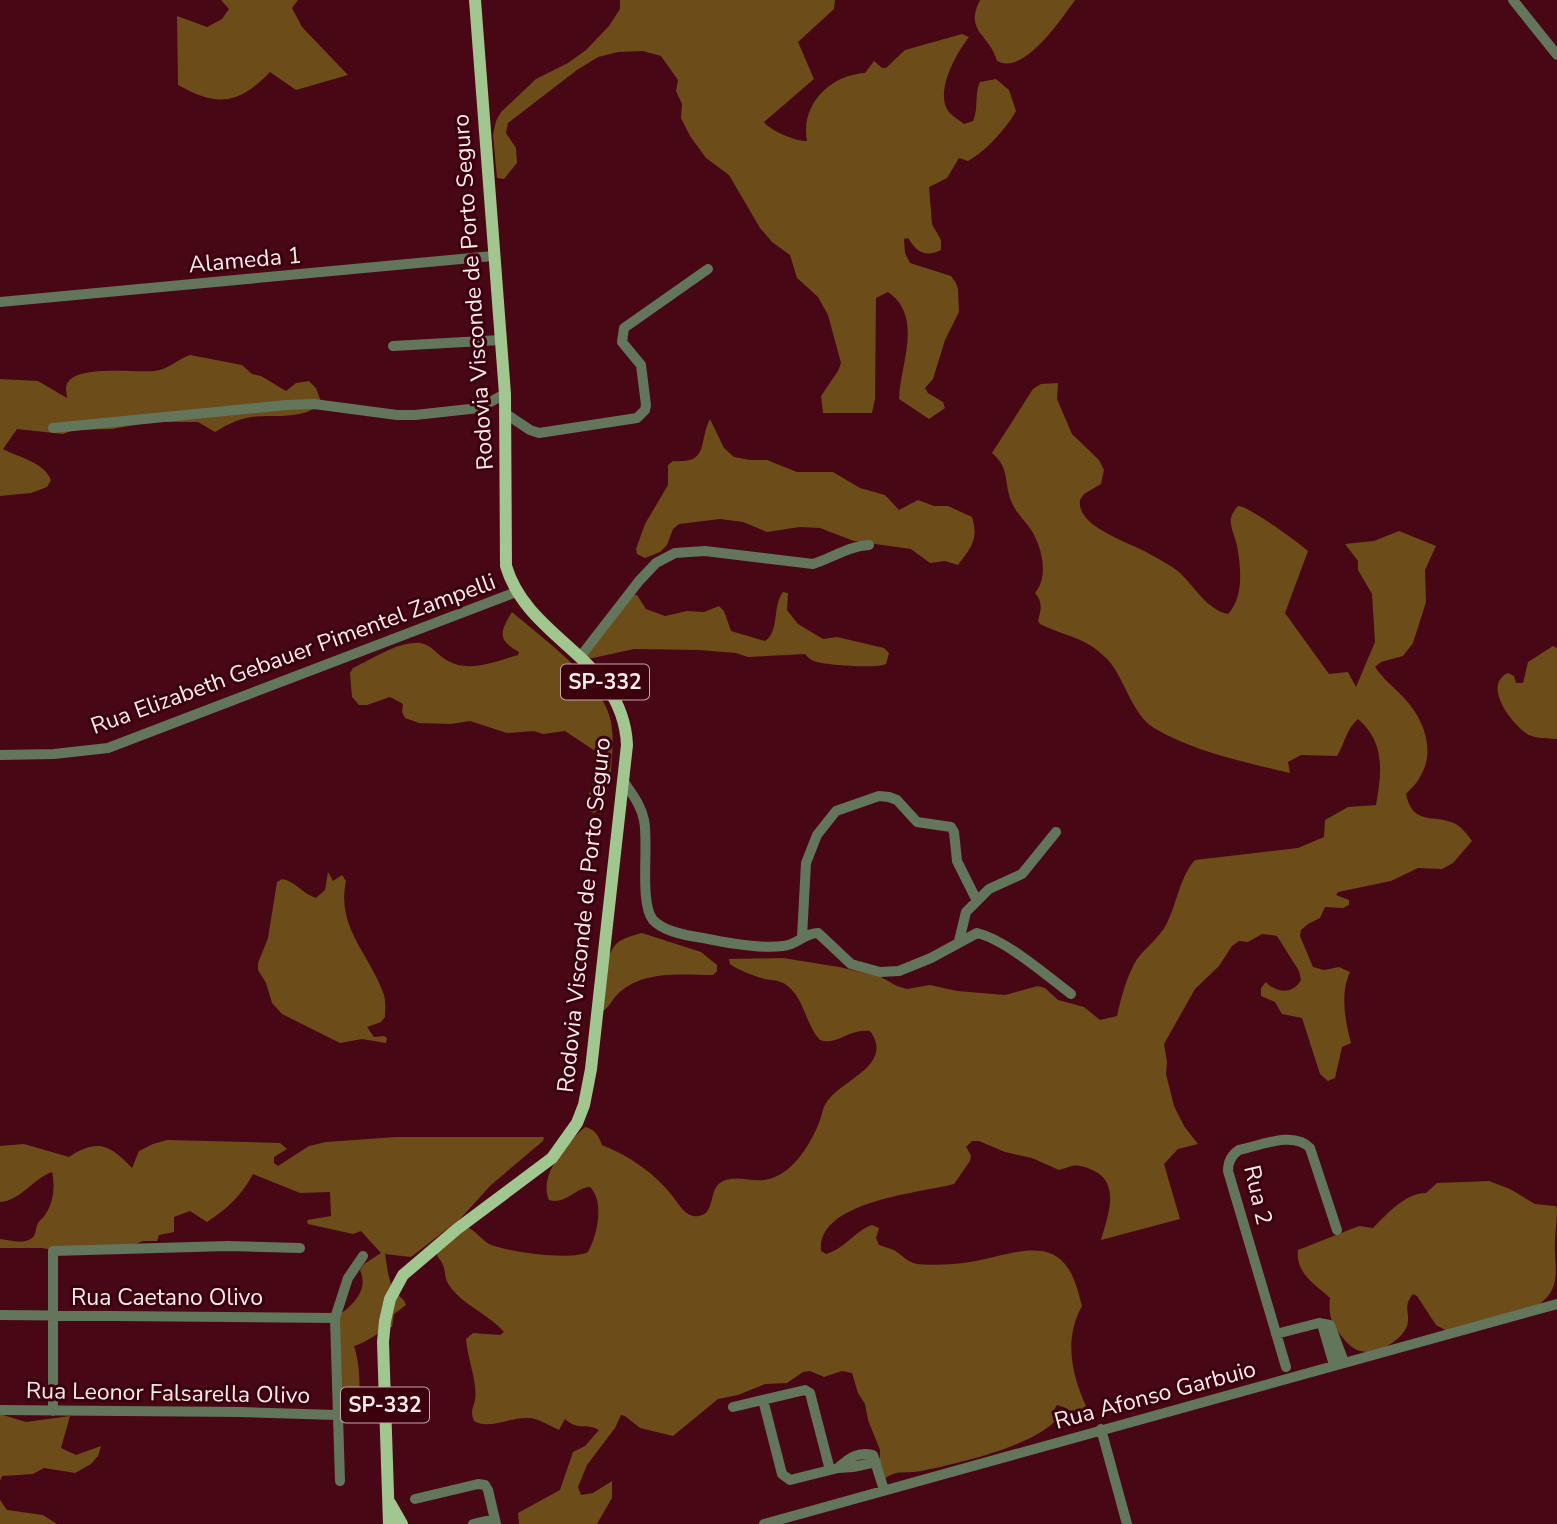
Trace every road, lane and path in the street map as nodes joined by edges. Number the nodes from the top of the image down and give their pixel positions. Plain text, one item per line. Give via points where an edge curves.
1 (475, 0) edge
2 (1513, 0) edge
3 (1557, 55) edge
4 (493, 256) junction
5 (708, 269) dead end
6 (0, 302) edge
7 (500, 340) junction
8 (393, 346) dead end
9 (505, 394) junction
10 (506, 414) junction
11 (53, 428) dead end
12 (869, 545) dead end
13 (516, 592) junction
14 (580, 657) junction
15 (0, 755) edge
16 (624, 782) junction
17 (1055, 832) dead end
18 (977, 901) junction
19 (802, 937) junction
20 (959, 941) junction
21 (1071, 994) dead end
22 (1337, 1230) dead end
23 (300, 1248) dead end
24 (363, 1256) dead end
25 (1557, 1304) edge
26 (0, 1315) edge
27 (53, 1316) junction
28 (335, 1318) junction
29 (1276, 1334) junction
30 (1339, 1364) junction
31 (1286, 1367) dead end
32 (763, 1400) junction
33 (733, 1407) dead end
34 (0, 1410) edge
35 (53, 1411) junction
36 (336, 1415) junction
37 (1101, 1429) junction
38 (834, 1469) junction
39 (340, 1481) dead end
40 (884, 1490) junction
41 (388, 1499) junction
42 (415, 1499) dead end
43 (495, 1521) edge
44 (788, 1521) edge
45 (389, 1524) edge
46 (402, 1524) edge
47 (474, 1524) edge
48 (764, 1524) edge
49 (1127, 1524) edge

1 - 4 main road, Rodovia Visconde de Porto Seguro / SP-332
2 - 3 street
4 - 6 street, Alameda 1
4 - 7 main road, Rodovia Visconde de Porto Seguro / SP-332
5 - 10 street via 624,328 622,342 644,371 646,405 637,418 539,433
7 - 8 street
7 - 9 main road, Rodovia Visconde de Porto Seguro / SP-332
9 - 10 main road, Rodovia Visconde de Porto Seguro / SP-332
9 - 11 street via 479,408 415,415 286,405
10 - 13 main road, Rodovia Visconde de Porto Seguro / SP-332 via 505,556
12 - 14 street via 813,564 705,551 676,553 656,563 639,581
13 - 14 main road, Rodovia Visconde de Porto Seguro / SP-332
13 - 15 street, Rua Elizabeth Gebauer Pimentel Zampelli via 108,748
14 - 16 main road, Rodovia Visconde de Porto Seguro / SP-332 via 607,684 620,706 626,732
16 - 19 street via 645,821 647,904 659,926 724,942 783,947
16 - 41 main road, Rodovia Visconde de Porto Seguro / SP-332 via 584,1105 573,1130 552,1158 408,1269 390,1299 383,1342
17 - 18 street via 1022,874 989,889
18 - 19 street via 957,861 951,827 917,822 897,800 879,796 836,811 817,835 804,873
18 - 20 street via 966,912
19 - 20 street via 822,935 851,964 880,972 899,971
20 - 21 street via 976,933 986,936
22 - 29 street, Rua 2 via 1310,1148 1304,1142 1291,1139 1239,1150 1230,1159 1228,1171
23 - 27 street via 53,1251
24 - 28 street via 348,1278
25 - 30 street, Rua Afonso Garbuio
26 - 27 street, Rua Caetano Olivo
27 - 28 street, Rua Caetano Olivo
27 - 35 street
28 - 36 street
29 - 30 street via 1322,1324 1332,1327
29 - 31 street, Rua 2
30 - 37 street, Rua Afonso Garbuio
32 - 33 street
32 - 38 street via 805,1390 810,1393
32 - 38 street via 782,1474 794,1480
34 - 35 street, Rua Leonor Falsarella Olivo
35 - 36 street, Rua Leonor Falsarella Olivo
36 - 39 street
37 - 40 street, Rua Afonso Garbuio
37 - 49 street
38 - 40 street via 850,1457 873,1455
40 - 44 street, Rua Afonso Garbuio
41 - 45 main road, Rodovia Visconde de Porto Seguro / SP-332
41 - 46 main road, Rodovia Visconde de Porto Seguro / SP-332
42 - 43 street via 478,1483 488,1490
43 - 47 street
44 - 48 street, Rua Afonso Garbuio

